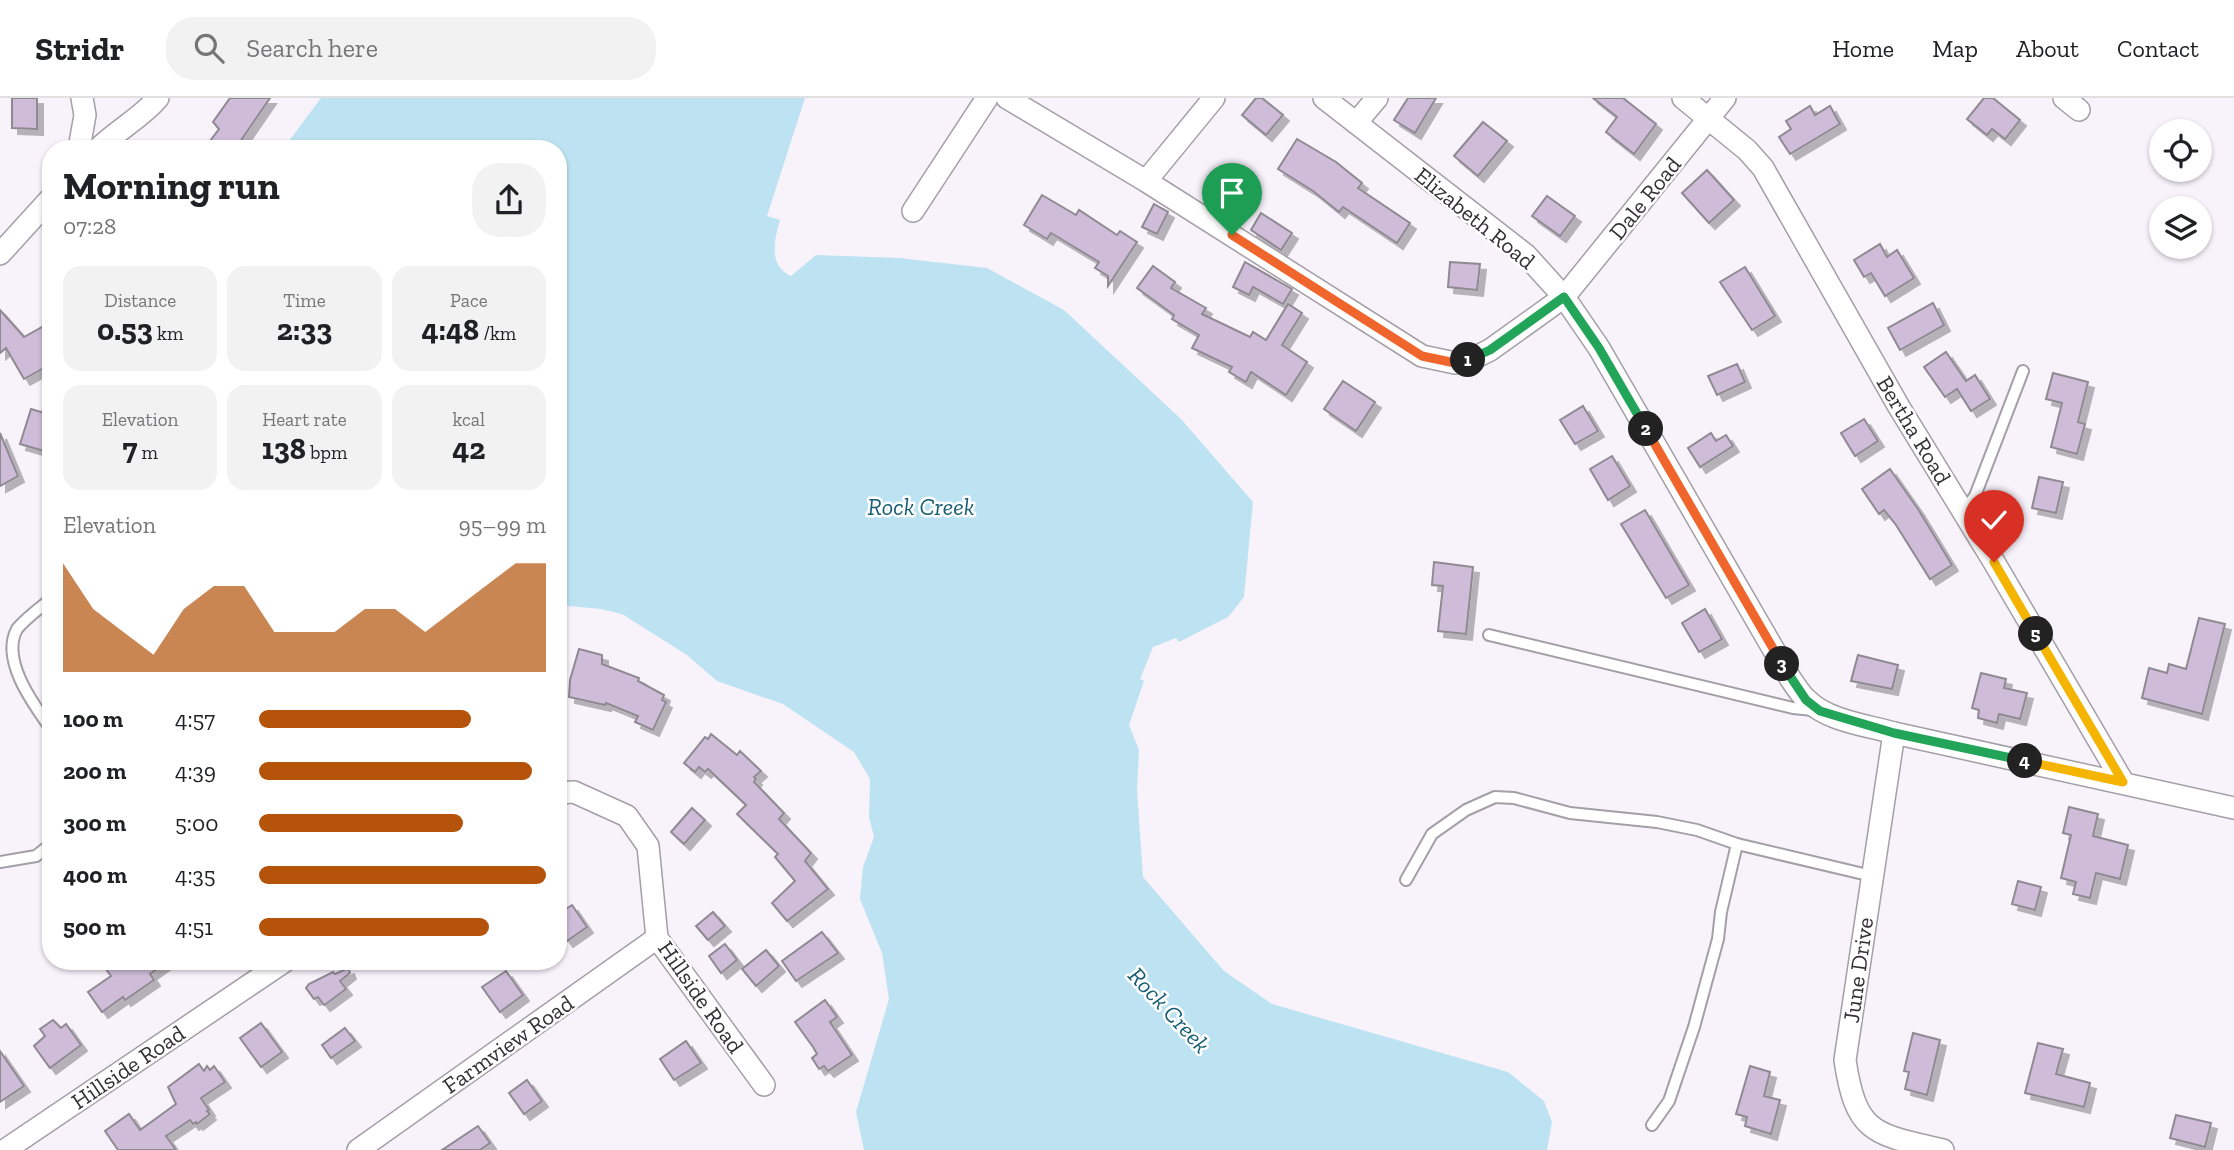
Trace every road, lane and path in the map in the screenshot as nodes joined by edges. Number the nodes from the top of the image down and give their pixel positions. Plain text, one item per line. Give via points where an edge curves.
1 (82, 98) edge
2 (158, 98) edge
3 (987, 98) edge
4 (1007, 98) edge
5 (1214, 98) edge
6 (1324, 98) edge
7 (1377, 98) edge
8 (1683, 98) edge
9 (1725, 98) edge
10 (1709, 119) junction
11 (1356, 123) junction
12 (81, 140) edge
13 (106, 140) edge
14 (1146, 181) junction
15 (42, 208) edge
16 (913, 211) dead end
17 (0, 254) edge
18 (1564, 297) junction
19 (2023, 371) dead end
20 (1963, 512) junction
21 (42, 607) edge
22 (1489, 635) dead end
23 (1820, 711) junction
24 (42, 716) edge
25 (1894, 733) junction
26 (2123, 782) junction
27 (567, 792) edge
28 (2234, 808) edge
29 (1737, 844) junction
30 (42, 851) edge
31 (0, 862) edge
32 (1872, 876) junction
33 (1406, 880) dead end
34 (657, 938) junction
35 (272, 970) edge
36 (764, 1086) dead end
37 (1652, 1125) dead end
38 (5, 1150) edge
39 (358, 1150) edge
40 (1942, 1150) edge

1 - 12 street via 85,116
2 - 13 street
3 - 16 street
4 - 14 street, Dale Road
5 - 14 street
6 - 11 street, Elizabeth Road
7 - 11 street
8 - 10 street, Bertha Road
9 - 10 street, Dale Road
10 - 18 street, Dale Road
10 - 20 street, Bertha Road via 1763,168
11 - 18 street, Elizabeth Road via 1526,255
14 - 18 street, Dale Road via 1422,356 1455,363 1470,360
15 - 17 street
18 - 23 street, Elizabeth Road via 1599,348 1790,678
19 - 20 lane via 1975,496
20 - 26 street, Bertha Road
21 - 24 lane via 17,630 10,649 19,682
22 - 23 lane
23 - 25 street, Elizabeth Road
25 - 26 street, Elizabeth Road
25 - 32 street, June Drive
26 - 28 street, Elizabeth Road
27 - 34 street, Hillside Road via 627,816 648,846
29 - 32 lane
29 - 33 lane via 1657,821 1570,813 1495,797 1432,834
29 - 37 lane via 1697,1015 1669,1101
30 - 31 lane
32 - 40 street, June Drive via 1845,1060 1852,1099 1862,1119 1878,1131
34 - 36 street, Hillside Road
34 - 39 street, Farmview Road
35 - 38 street, Hillside Road

